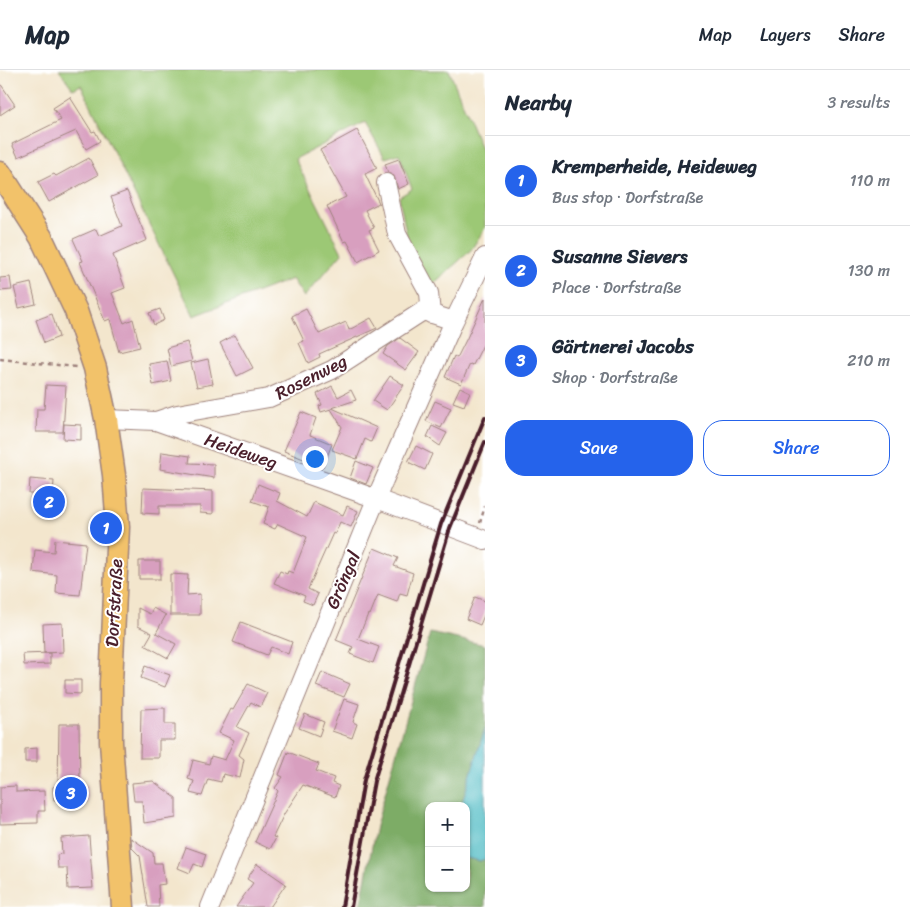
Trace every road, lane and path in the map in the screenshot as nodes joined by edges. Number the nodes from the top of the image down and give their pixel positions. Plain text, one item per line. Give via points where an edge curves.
1 (0, 173) edge
2 (386, 183) dead end
3 (485, 257) edge
4 (431, 314) junction
5 (454, 321) junction
6 (0, 359) edge
7 (95, 368) junction
8 (106, 419) junction
9 (156, 421) junction
10 (377, 499) junction
11 (485, 540) edge
12 (123, 907) edge
13 (210, 907) edge

1 - 7 main road, Dorfstraße via 41,236 76,311
2 - 4 street via 397,234 429,294
3 - 5 street, Gröngal
4 - 5 street
4 - 9 street, Rosenweg via 423,311 332,370 269,398 176,414
5 - 10 street, Gröngal
6 - 7 path
7 - 8 main road, Dorfstraße
8 - 9 street, Heideweg
8 - 12 main road, Dorfstraße via 118,527 111,742
9 - 10 street, Heideweg
10 - 11 street, Heideweg
10 - 13 street, Gröngal

